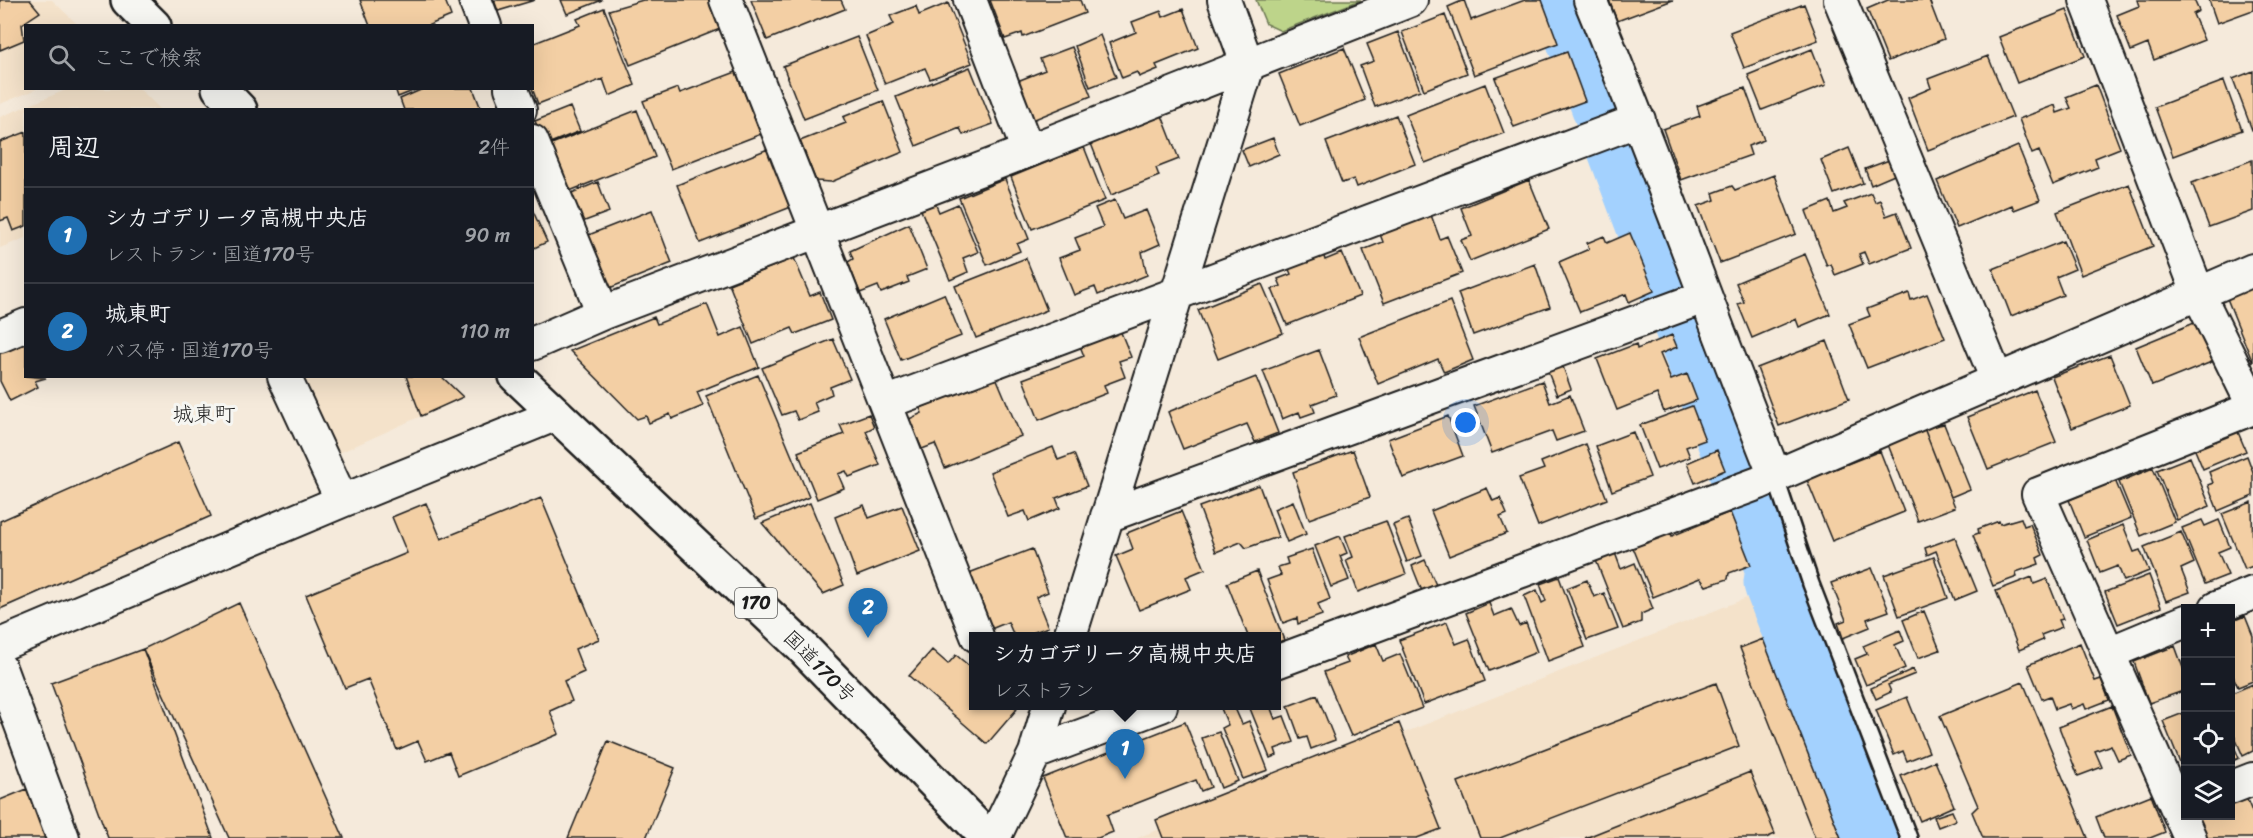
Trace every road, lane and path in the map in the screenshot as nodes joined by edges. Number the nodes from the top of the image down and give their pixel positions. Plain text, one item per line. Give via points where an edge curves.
1 (128, 0) edge
2 (475, 0) edge
3 (726, 0) edge
4 (970, 0) edge
5 (1224, 0) edge
6 (1411, 0) edge
7 (1590, 0) edge
8 (1840, 0) edge
9 (2086, 0) edge
10 (152, 24) edge
11 (484, 24) edge
12 (1248, 66) junction
13 (221, 90) edge
14 (512, 90) edge
15 (238, 108) edge
16 (519, 108) edge
17 (1623, 127) junction
18 (534, 146) edge
19 (1028, 151) junction
20 (817, 232) junction
21 (2253, 270) edge
22 (2198, 293) junction
23 (1175, 295) junction
24 (1688, 303) junction
25 (603, 313) junction
26 (24, 326) edge
27 (0, 336) edge
28 (534, 343) edge
29 (285, 378) edge
30 (518, 378) edge
31 (1997, 380) junction
32 (2252, 398) edge
33 (885, 403) junction
34 (557, 414) junction
35 (1757, 483) junction
36 (342, 501) junction
37 (1107, 516) junction
38 (2253, 593) edge
39 (2228, 604) edge
40 (2181, 623) edge
41 (974, 632) edge
42 (1071, 632) edge
43 (0, 645) edge
44 (2109, 653) junction
45 (1281, 660) edge
46 (0, 668) edge
47 (1048, 710) edge
48 (1148, 710) edge
49 (1035, 753) junction
50 (2253, 779) edge
51 (2235, 786) edge
52 (2181, 808) edge
53 (2185, 820) edge
54 (63, 838) edge
55 (988, 838) edge
56 (994, 838) edge
57 (1910, 838) edge
58 (2190, 838) edge

1 - 10 highway
2 - 11 street
3 - 20 street
4 - 19 street
5 - 12 street
6 - 12 street
7 - 17 street
8 - 31 street
9 - 22 street
12 - 19 street
12 - 23 street
13 - 15 highway
14 - 16 street
17 - 23 street
17 - 24 street
18 - 25 street
19 - 20 street
20 - 25 street
20 - 33 street
21 - 22 street
22 - 31 street
22 - 32 street
23 - 33 street
23 - 37 street
24 - 35 street
24 - 37 street
25 - 28 street
26 - 27 street
29 - 36 street
30 - 34 highway, 国道170号 / 170
31 - 35 street
32 - 44 street via 2038,494
33 - 41 street
34 - 36 street
34 - 55 highway, 国道170号 / 170 via 801,646
35 - 45 street
35 - 57 lane via 1811,584
36 - 43 street
37 - 42 street
38 - 39 street
40 - 44 street
44 - 52 street
46 - 54 street
47 - 49 street
48 - 49 street
49 - 56 street
50 - 51 street
53 - 58 street

